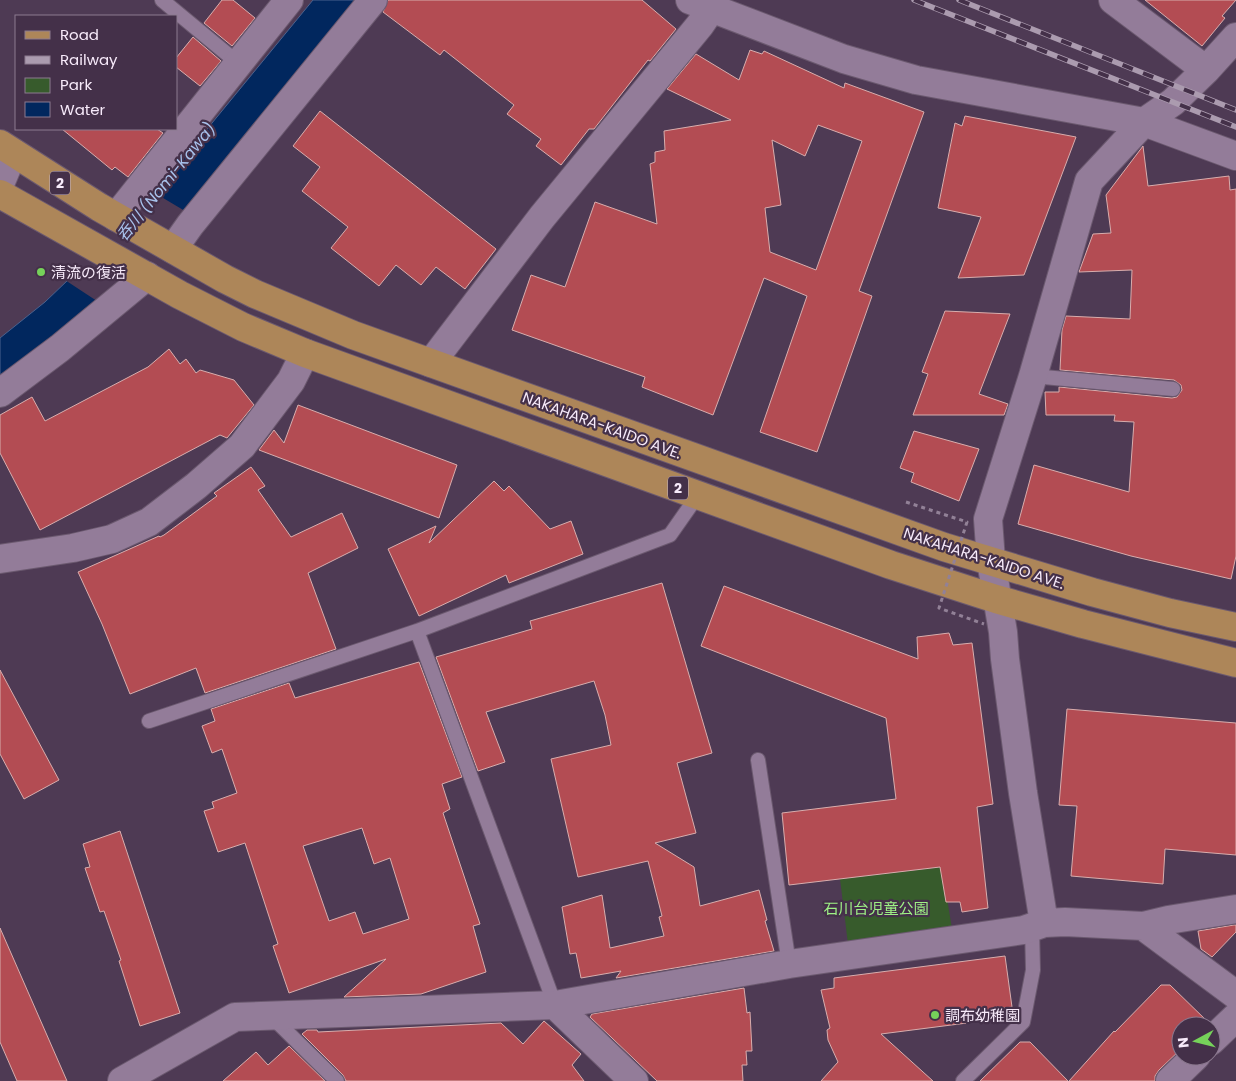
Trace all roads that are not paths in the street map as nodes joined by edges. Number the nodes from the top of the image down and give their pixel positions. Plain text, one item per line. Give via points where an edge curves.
1 (162, 0) edge
2 (289, 0) edge
3 (372, 0) edge
4 (1113, 0) edge
5 (701, 4) edge
6 (1236, 37) edge
7 (238, 63) junction
8 (1206, 70) junction
9 (1144, 122) junction
10 (7, 149) edge
11 (1236, 156) edge
12 (0, 184) edge
13 (0, 194) edge
14 (118, 218) junction
15 (167, 246) junction
16 (142, 274) junction
17 (305, 353) junction
18 (430, 363) junction
19 (1033, 376) junction
20 (1174, 389) dead end
21 (0, 393) edge
22 (698, 495) junction
23 (0, 559) edge
24 (991, 561) junction
25 (996, 599) junction
26 (1236, 627) edge
27 (417, 631) junction
28 (1236, 663) edge
29 (149, 721) dead end
30 (758, 760) dead end
31 (1236, 908) edge
32 (1038, 925) junction
33 (1143, 926) junction
34 (789, 964) junction
35 (1236, 995) edge
36 (555, 1005) junction
37 (271, 1016) junction
38 (1236, 1017) edge
39 (1221, 1032) edge
40 (1186, 1066) edge
41 (122, 1081) edge
42 (337, 1081) edge
43 (634, 1081) edge
44 (963, 1081) edge
45 (1170, 1081) edge

1 - 7 lane
2 - 7 street
3 - 15 street via 190,225
4 - 8 street
5 - 9 street via 844,59 916,80
5 - 18 street via 700,25 542,218
6 - 8 street
7 - 14 street
8 - 9 street via 1173,102
9 - 11 street
9 - 19 street via 1089,180
10 - 12 street
10 - 14 main road, NAKAHARA-KAIDO AVE. / 2
13 - 16 main road, 2
14 - 15 main road, NAKAHARA-KAIDO AVE. / 2
15 - 18 main road, NAKAHARA-KAIDO AVE. / 2 via 255,294
16 - 17 main road, 2 via 243,327
16 - 21 street via 60,348
17 - 22 main road, 2
17 - 23 street via 291,380 242,446 148,522 112,539
18 - 24 main road, NAKAHARA-KAIDO AVE. / 2
19 - 20 lane
19 - 24 street via 988,519
22 - 25 main road, 2
22 - 27 lane via 670,535
24 - 25 street
24 - 26 main road, NAKAHARA-KAIDO AVE. / 2 via 1092,592
25 - 28 main road, 2
25 - 32 street via 1004,632
27 - 29 lane
27 - 36 lane
30 - 34 lane
31 - 33 street
32 - 33 street via 1065,922
32 - 34 street via 1024,930
32 - 44 lane via 1023,1022
33 - 35 street
34 - 36 street
36 - 37 street
36 - 43 street
37 - 41 street via 236,1017
37 - 42 lane
38 - 39 street
40 - 45 street

